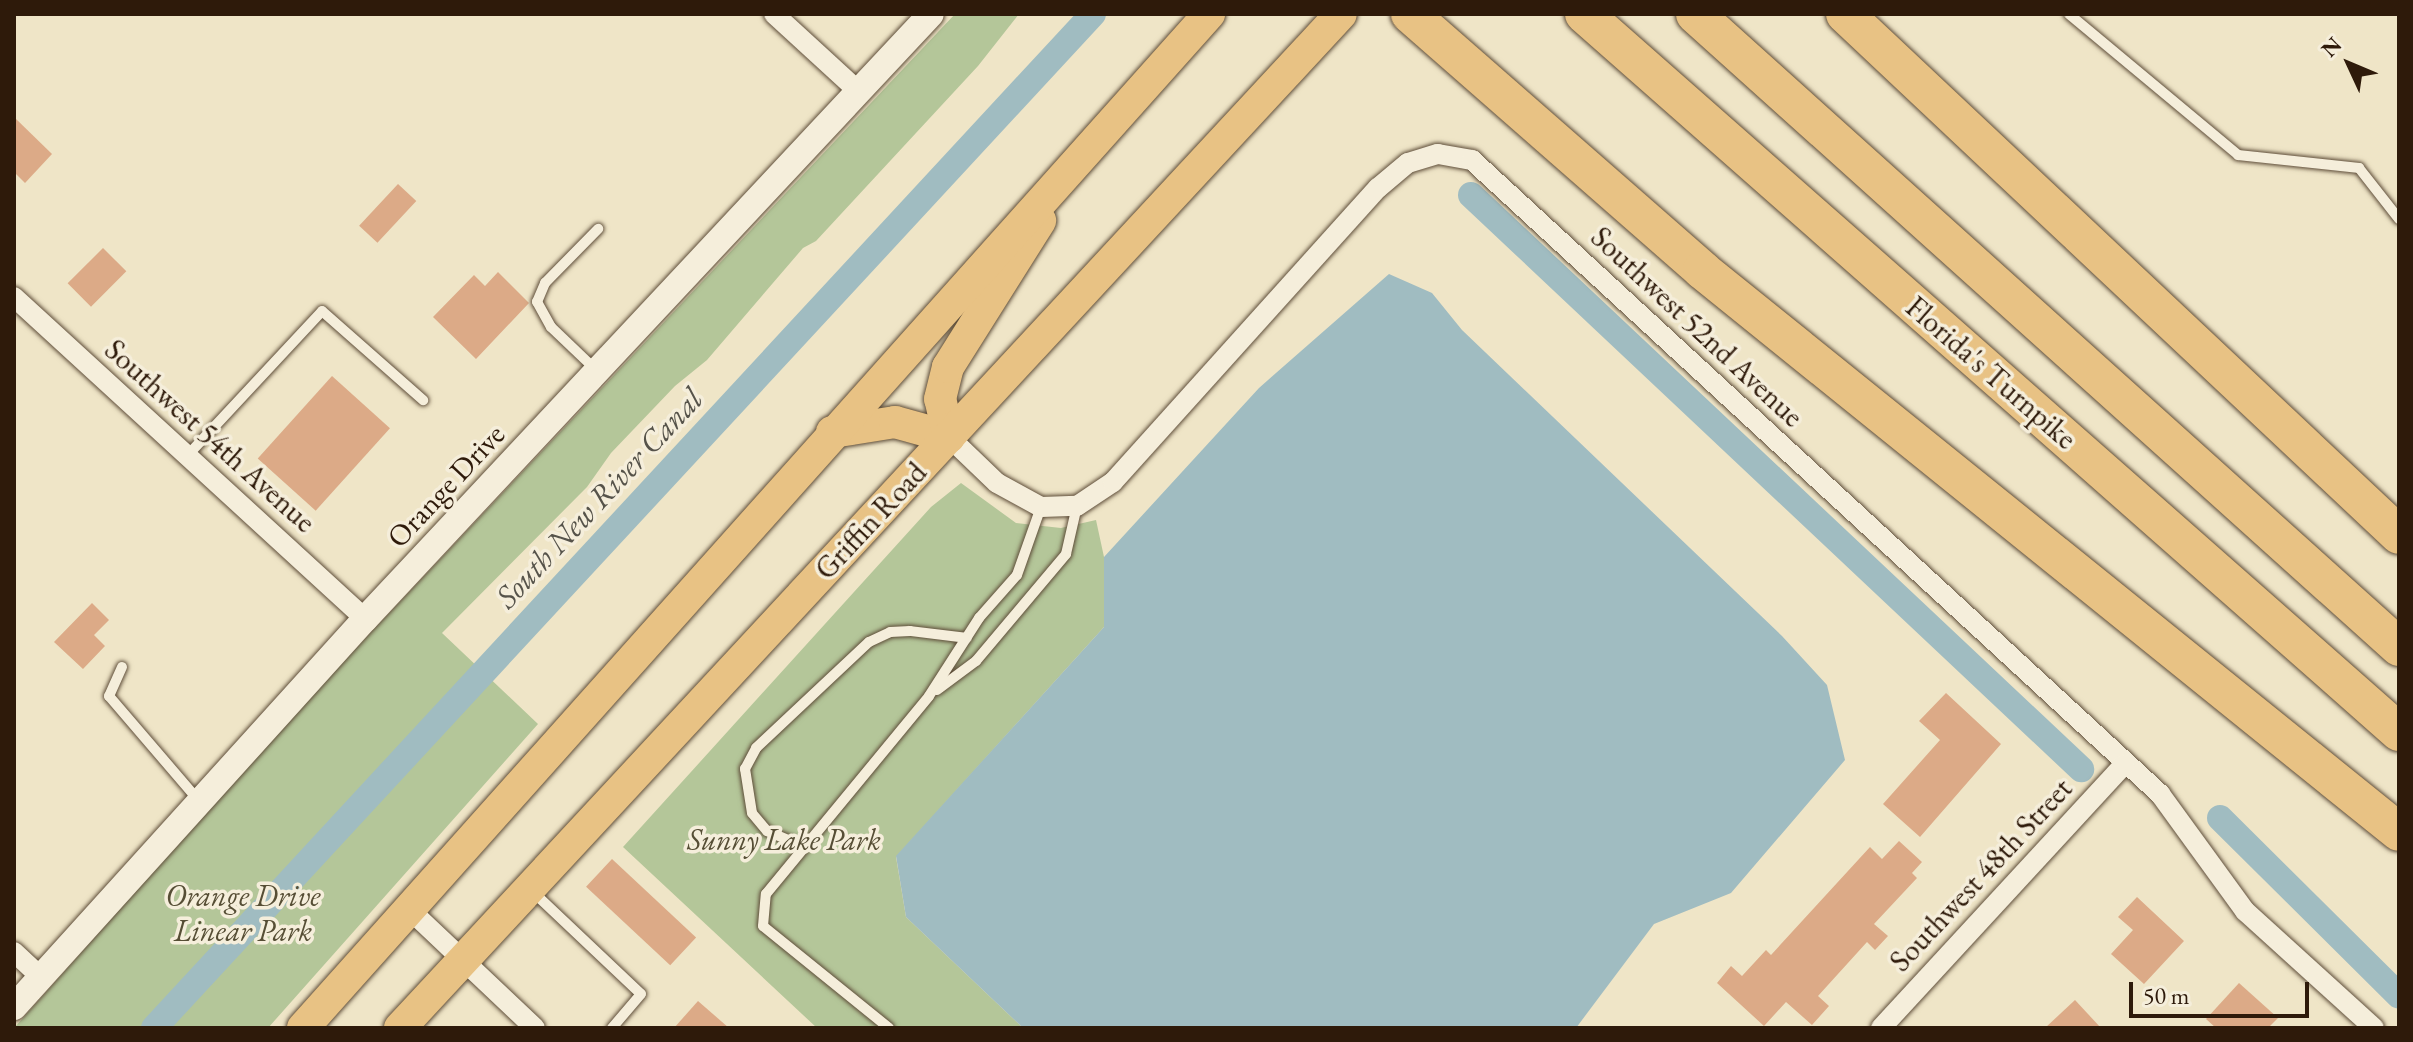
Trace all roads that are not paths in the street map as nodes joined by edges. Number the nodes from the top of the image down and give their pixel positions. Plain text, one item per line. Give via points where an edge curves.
1 (774, 14) edge
2 (931, 14) edge
3 (1209, 14) edge
4 (1341, 14) edge
5 (1410, 14) edge
6 (1584, 14) edge
7 (1695, 14) edge
8 (1845, 14) edge
9 (2069, 14) edge
10 (859, 92) junction
11 (1073, 164) junction
12 (2399, 219) edge
13 (598, 229) dead end
14 (14, 297) edge
15 (596, 371) junction
16 (423, 400) dead end
17 (832, 432) junction
18 (949, 437) junction
19 (187, 456) junction
20 (1077, 506) junction
21 (1041, 507) junction
22 (2399, 535) edge
23 (365, 619) junction
24 (967, 638) junction
25 (2399, 647) edge
26 (122, 667) dead end
27 (929, 696) junction
28 (2399, 732) edge
29 (2125, 764) junction
30 (200, 801) junction
31 (2399, 832) edge
32 (805, 847) junction
33 (530, 888) junction
34 (409, 909) junction
35 (14, 952) edge
36 (463, 960) junction
37 (41, 977) junction
38 (14, 1007) edge
39 (303, 1028) edge
40 (400, 1028) edge
41 (535, 1028) edge
42 (612, 1028) edge
43 (889, 1028) edge
44 (1881, 1028) edge
45 (2374, 1028) edge

1 - 10 street
2 - 10 street, Orange Drive
3 - 11 main road
4 - 18 main road, Griffin Road
5 - 31 highway via 1702,270
6 - 28 highway, Florida's Turnpike
7 - 25 highway
8 - 22 highway
9 - 12 lane via 2238,155 2359,168
10 - 15 street, Orange Drive
11 - 17 main road
11 - 18 main road via 948,367 940,399
13 - 15 lane via 545,283 537,302 551,327
14 - 19 street, Southwest 54th Avenue
15 - 23 street, Orange Drive
16 - 19 lane via 322,311
17 - 18 main road via 895,422
17 - 34 main road
18 - 21 street via 997,483
18 - 33 main road, Griffin Road
19 - 23 street, Southwest 54th Avenue
20 - 21 street
20 - 27 lane via 1066,554 976,661
20 - 29 street, Southwest 52nd Avenue via 1113,482 1378,188 1408,163 1438,154 1472,160
21 - 24 lane via 1017,575
23 - 30 street, Orange Drive
24 - 27 lane
24 - 32 lane via 890,632 869,642 756,748 745,769 752,813 767,831
26 - 30 lane via 109,696 113,703
27 - 32 lane
29 - 44 street, Southwest 48th Street
29 - 45 street, Southwest 52nd Avenue via 2160,794 2245,911
30 - 37 street, Orange Drive
32 - 43 lane via 766,894 763,926
33 - 36 main road, Griffin Road
33 - 42 lane via 641,994
34 - 36 street
34 - 39 main road
35 - 37 street
36 - 40 main road, Griffin Road
36 - 41 street
37 - 38 street, Orange Drive

